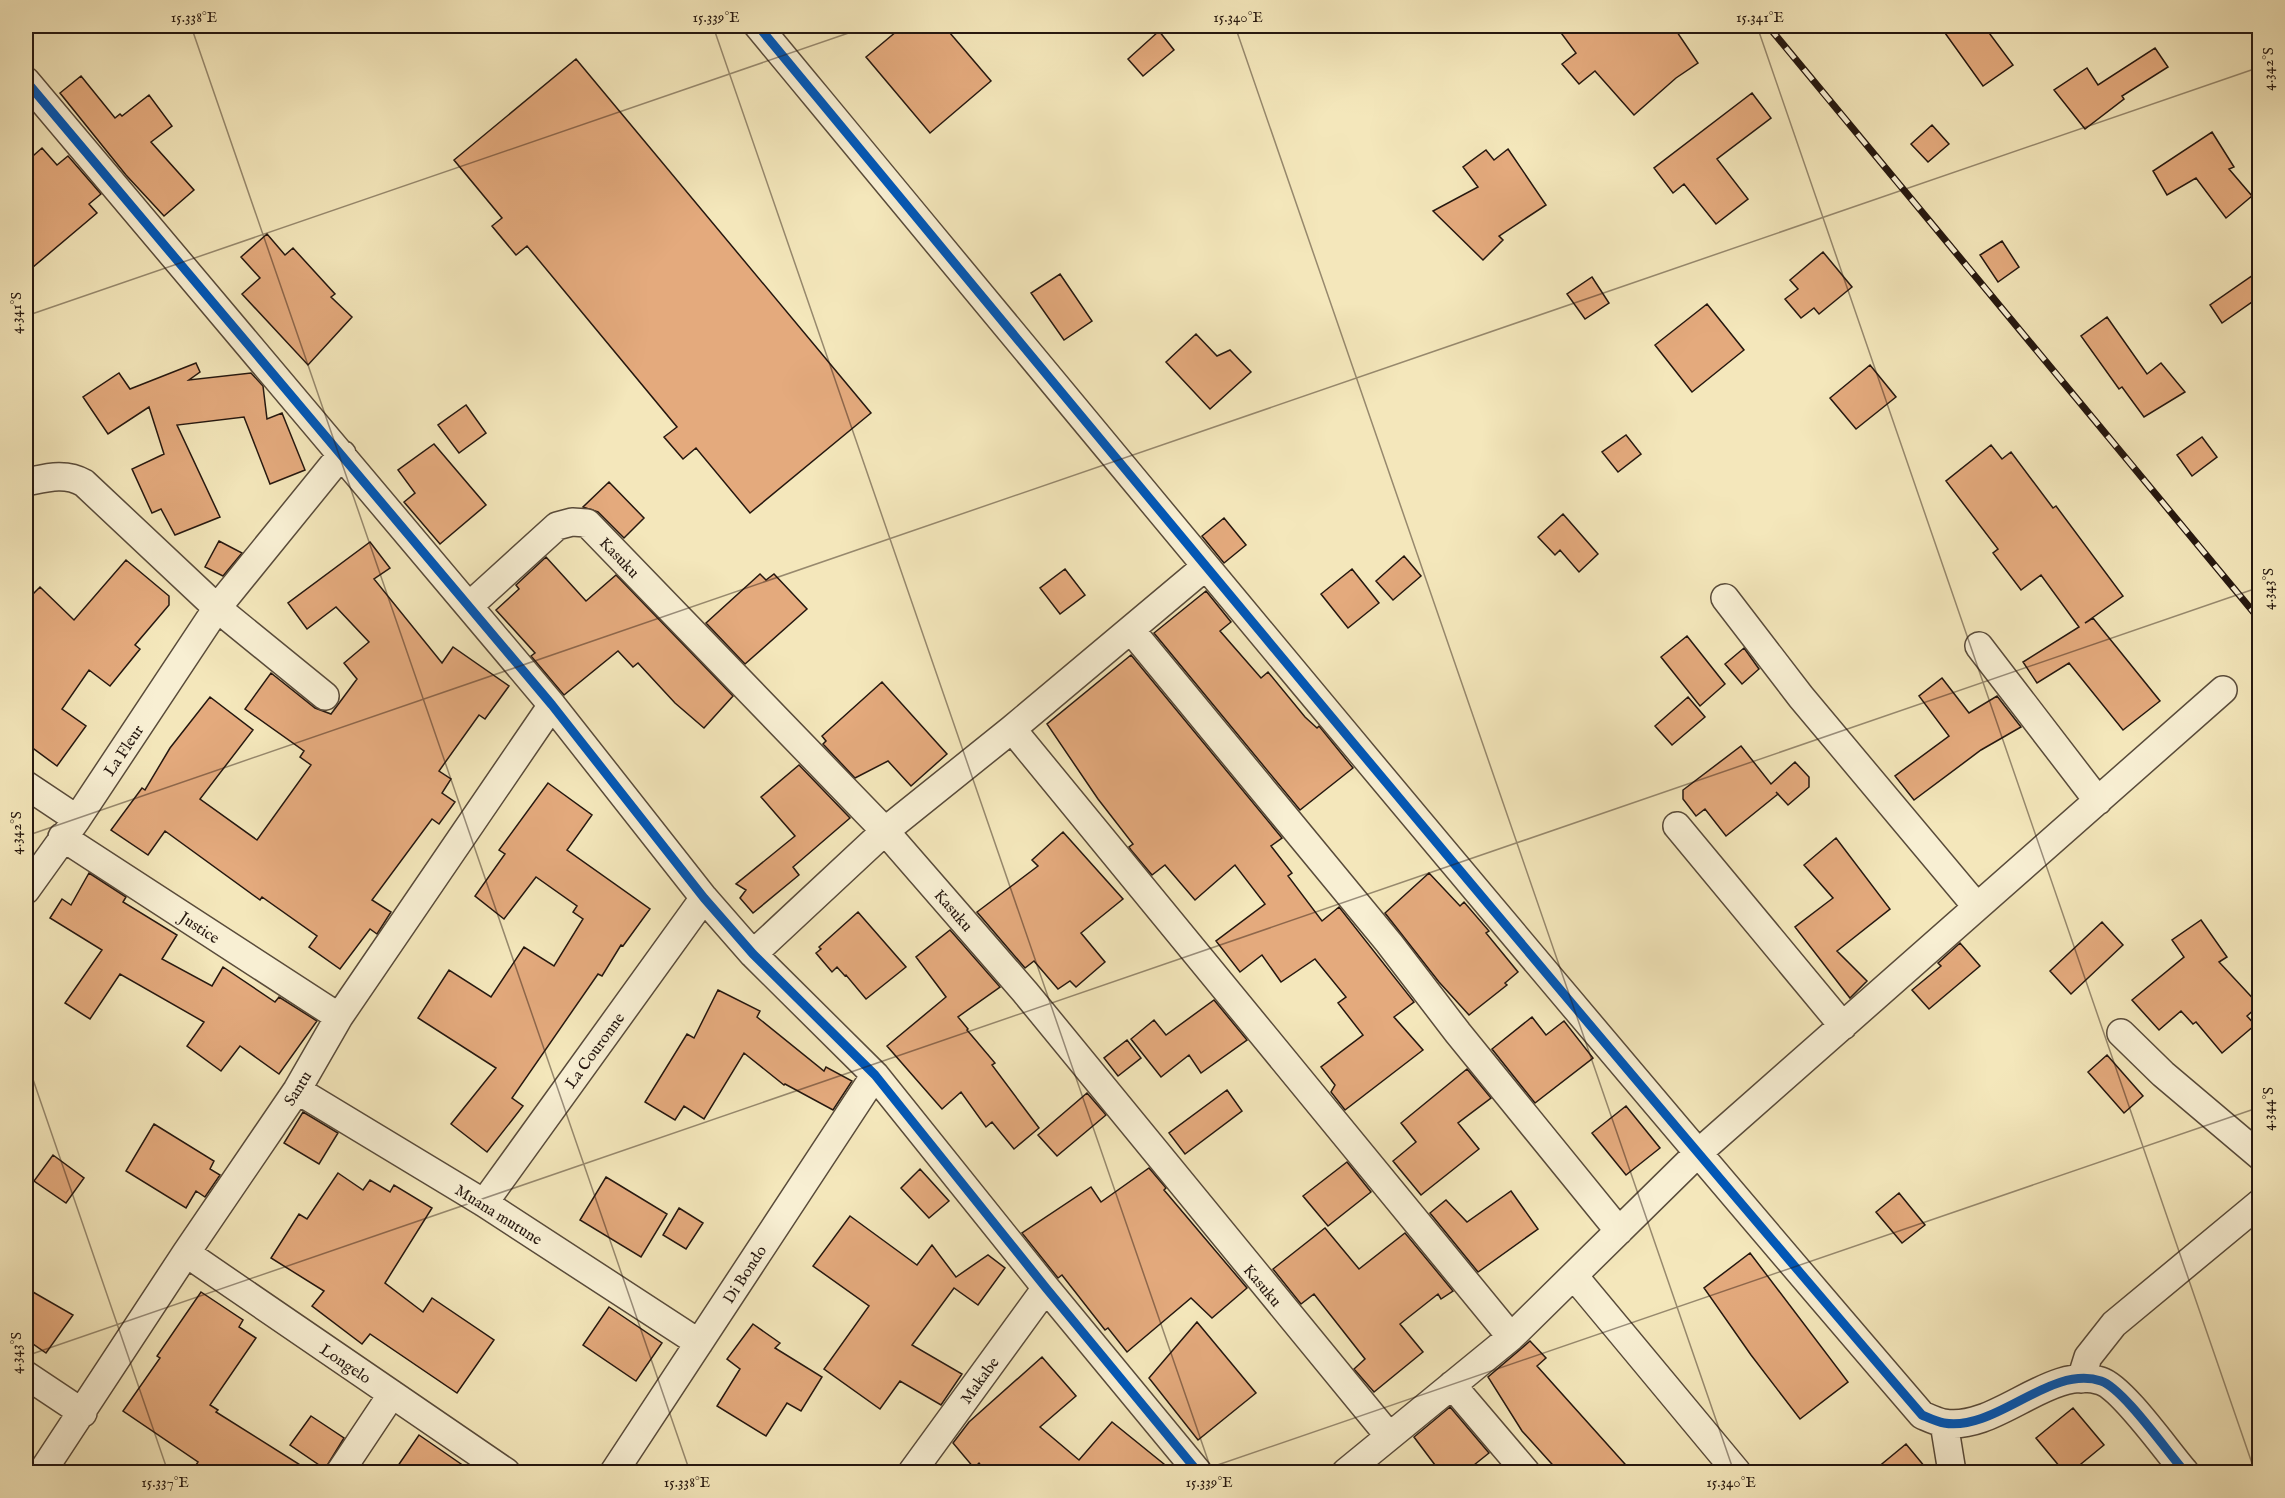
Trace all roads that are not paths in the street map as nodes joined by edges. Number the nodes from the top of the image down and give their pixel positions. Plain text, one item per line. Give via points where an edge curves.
1 (758, 26) edge
2 (26, 81) edge
3 (342, 454) junction
4 (26, 482) edge
5 (1205, 567) junction
6 (1725, 598) dead end
7 (469, 606) junction
8 (217, 608) junction
9 (1131, 630) junction
10 (1979, 646) dead end
11 (2223, 690) dead end
12 (325, 696) dead end
13 (552, 705) junction
14 (1012, 729) junction
15 (26, 785) edge
16 (2098, 801) junction
17 (1677, 826) dead end
18 (70, 828) junction
19 (885, 831) junction
20 (26, 890) edge
21 (704, 898) junction
22 (1977, 907) junction
23 (753, 954) junction
24 (339, 1017) junction
25 (1844, 1026) junction
26 (2121, 1033) dead end
27 (875, 1075) junction
28 (297, 1090) junction
29 (1697, 1154) junction
30 (2259, 1156) edge
31 (484, 1203) junction
32 (2259, 1203) edge
33 (1619, 1232) junction
34 (186, 1253) junction
35 (1574, 1276) junction
36 (1046, 1287) junction
37 (1511, 1337) junction
38 (699, 1342) junction
39 (26, 1375) edge
40 (2081, 1379) junction
41 (1452, 1385) junction
42 (392, 1394) junction
43 (83, 1413) junction
44 (1944, 1423) junction
45 (1389, 1436) junction
46 (42, 1473) edge
47 (340, 1473) edge
48 (506, 1473) edge
49 (614, 1473) edge
50 (912, 1473) edge
51 (1198, 1473) edge
52 (1346, 1473) edge
53 (1526, 1473) edge
54 (1737, 1473) edge
55 (1952, 1473) edge
56 (2185, 1473) edge

1 - 5 street
2 - 3 street
3 - 7 street
3 - 8 street, La Fleur
4 - 8 street via 64,475 84,483
5 - 9 street
5 - 29 street
6 - 22 street via 1801,697
7 - 13 street
7 - 19 street, Kasuku via 557,526 586,523
8 - 12 street
8 - 18 street, La Fleur
9 - 14 street
9 - 33 street via 1389,942
10 - 16 street
11 - 16 street
13 - 21 street
13 - 24 street, Santu
14 - 19 street
14 - 37 street
15 - 18 street, Justice
16 - 22 street
17 - 25 street
18 - 20 street, La Fleur
18 - 24 street, Justice
19 - 23 street
19 - 45 street, Kasuku via 1025,992
21 - 23 street
21 - 31 street, La Couronne
22 - 25 street
23 - 27 street
24 - 28 street, Santu
25 - 29 street
26 - 30 street
27 - 36 street
27 - 38 street, Di Bondo
28 - 31 street, Muana mutune
28 - 34 street, Santu
29 - 33 street
29 - 44 street via 1922,1415
31 - 38 street, Muana mutune
32 - 40 street via 2114,1324 2088,1357
33 - 35 street
34 - 42 street, Longelo
34 - 43 street, Santu
35 - 37 street
35 - 54 street
36 - 50 street, Makabe
36 - 51 street
37 - 41 street
38 - 49 street, Di Bondo
39 - 43 street
40 - 44 street via 2061,1382 1989,1415
40 - 56 street via 2102,1381 2118,1392
41 - 45 street
41 - 53 street
42 - 47 street
42 - 48 street, Longelo
43 - 46 street, Santu
44 - 55 street
45 - 52 street

